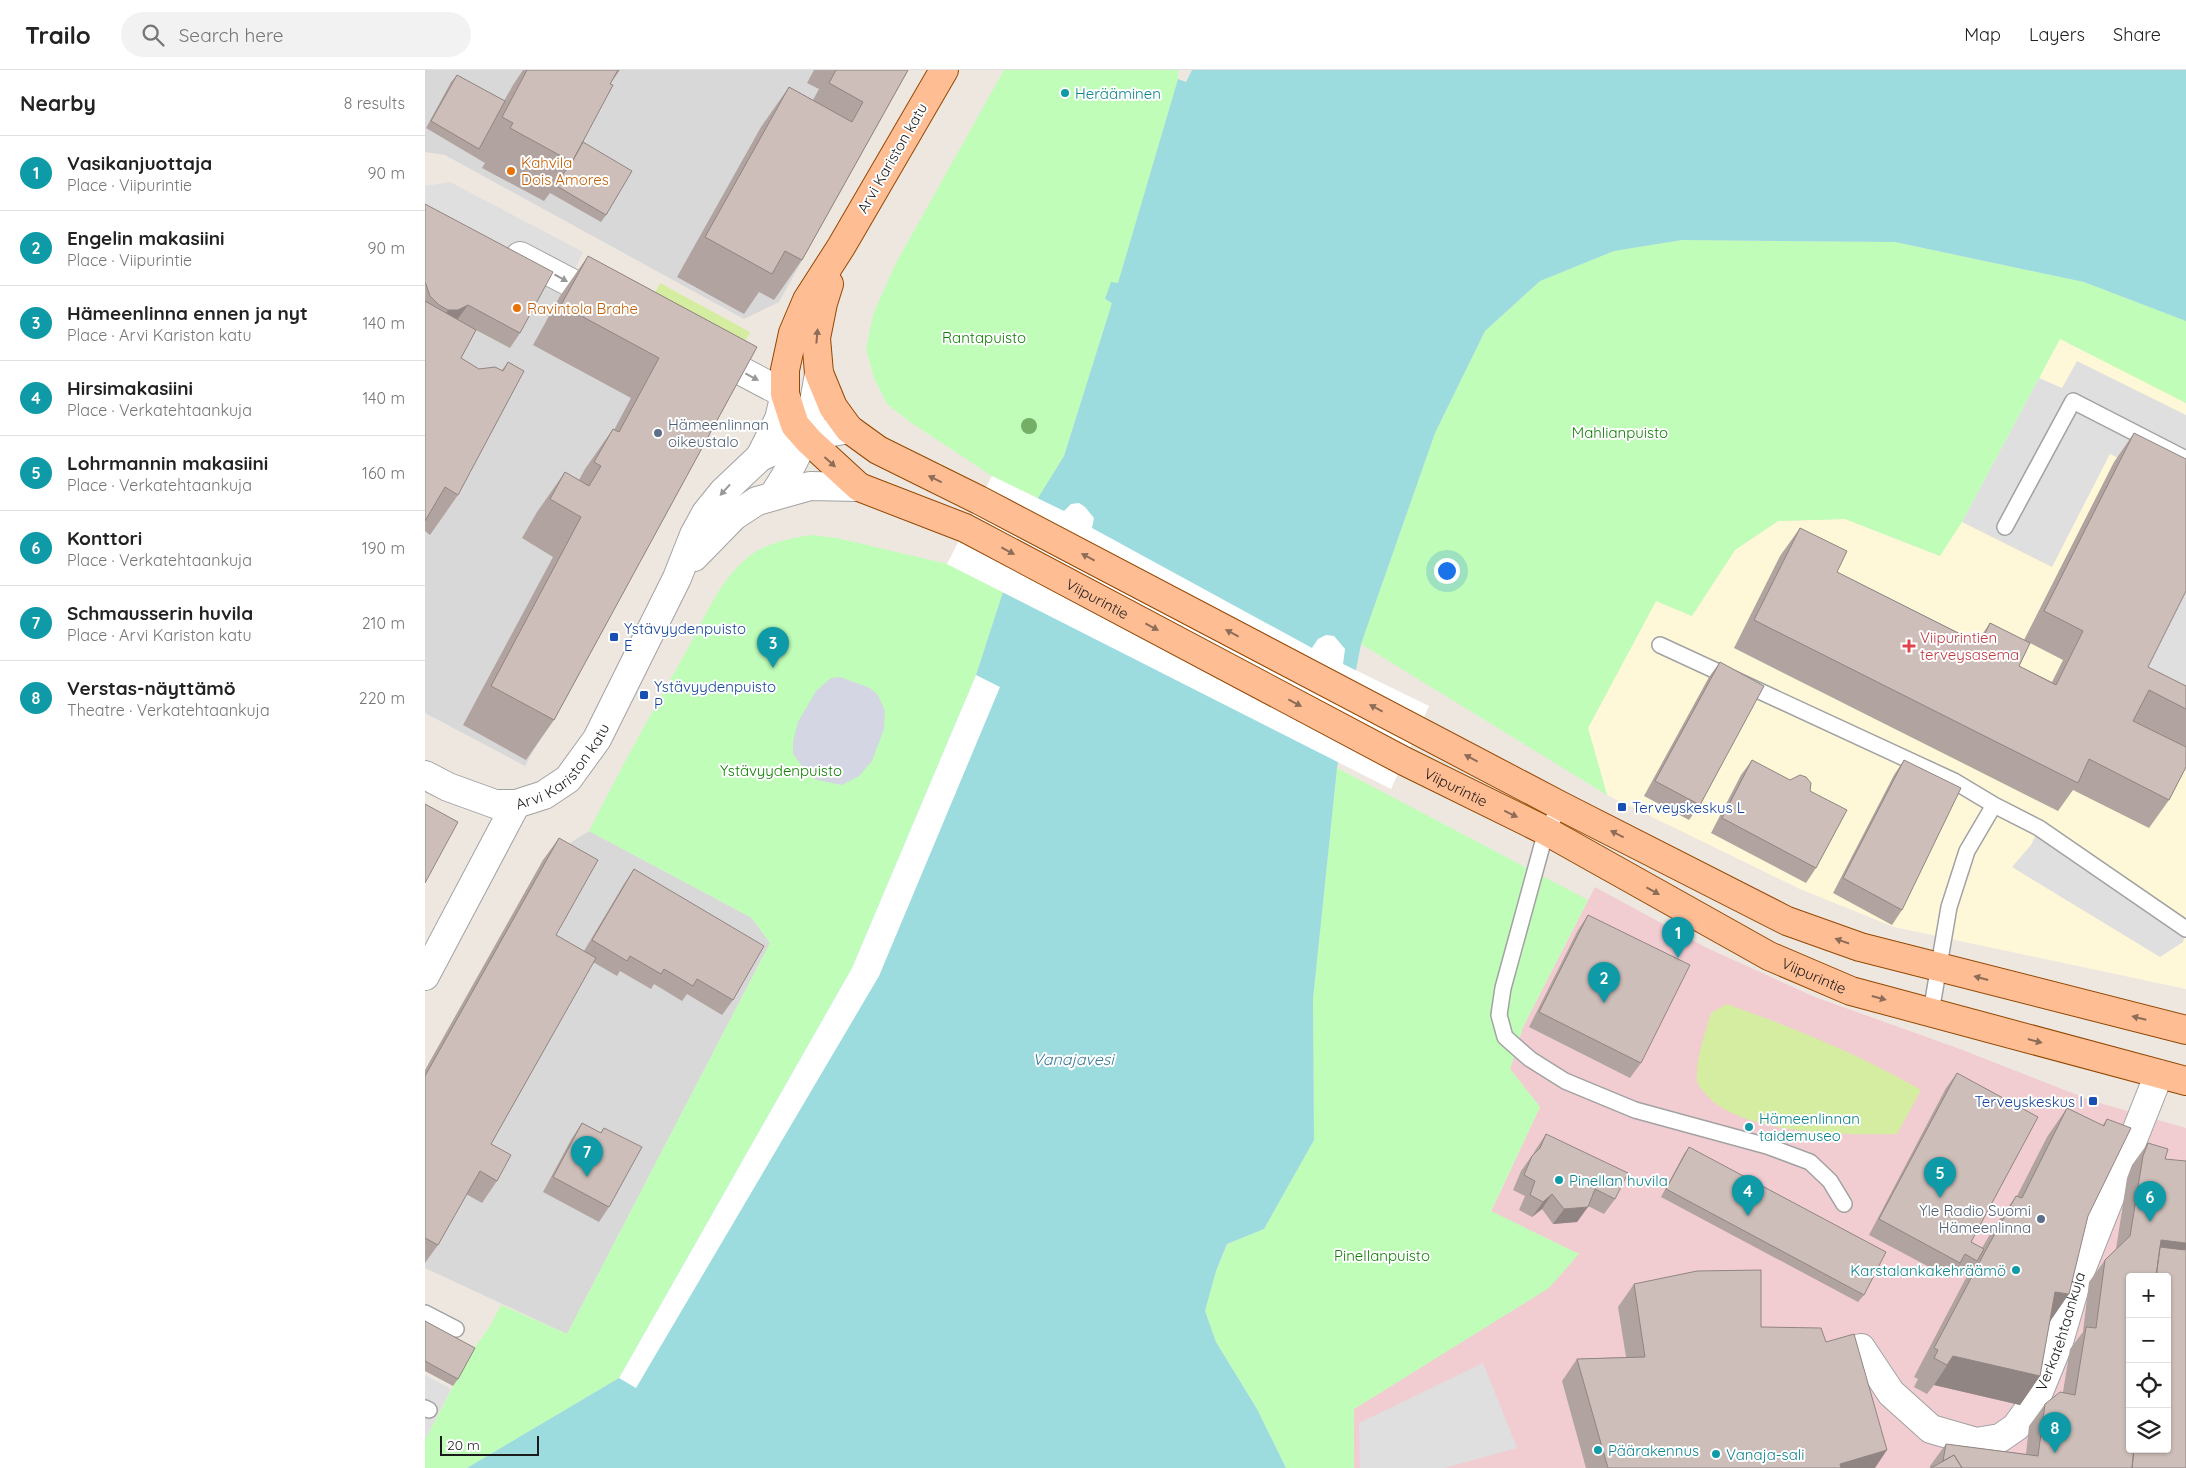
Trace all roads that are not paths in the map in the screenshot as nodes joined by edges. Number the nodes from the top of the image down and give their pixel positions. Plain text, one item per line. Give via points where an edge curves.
1 (944, 70) edge
2 (500, 246) edge
3 (841, 247) junction
4 (626, 311) edge
5 (691, 345) edge
6 (819, 372) junction
7 (785, 394) junction
8 (849, 429) junction
9 (805, 437) junction
10 (760, 457) junction
11 (2186, 459) edge
12 (859, 487) junction
13 (773, 496) junction
14 (2005, 527) dead end
15 (677, 578) junction
16 (1660, 645) dead end
17 (425, 775) edge
18 (516, 804) junction
19 (1993, 805) junction
20 (1561, 806) junction
21 (1546, 831) junction
22 (2186, 929) edge
23 (1940, 967) junction
24 (425, 976) edge
25 (1931, 1012) junction
26 (2186, 1030) edge
27 (2159, 1074) junction
28 (2186, 1081) edge
29 (1844, 1204) dead end
30 (425, 1313) edge
31 (456, 1329) dead end
32 (1861, 1348) dead end

1 - 3 main road, Arvi Kariston katu
2 -> 4 street
6 -> 3 main road, Arvi Kariston katu via 816,338 823,303
3 - 7 main road, Arvi Kariston katu via 807,300 793,333 785,370
5 -> 7 street
6 - 7 street
6 - 8 main road, Arvi Kariston katu via 833,407
6 - 9 street, Arvi Kariston katu via 813,412
7 - 9 main road, Viipurintie via 795,424
7 - 10 street, Arvi Kariston katu via 779,419
8 - 9 street, Arvi Kariston katu
20 -> 8 main road, Viipurintie via 878,450
9 - 10 street, Arvi Kariston katu
9 -> 12 main road, Viipurintie
9 - 13 street, Arvi Kariston katu via 797,458
10 -> 15 street, Arvi Kariston katu via 706,513
11 - 14 lane via 2073,401
12 - 13 street, Arvi Kariston katu via 811,486
12 -> 21 main road, Viipurintie via 965,528 1404,761
13 - 15 street, Arvi Kariston katu via 757,501 734,516
15 - 18 street, Arvi Kariston katu via 586,757 568,779 544,795
16 - 19 lane via 1955,781
17 - 18 street via 475,798 495,804
18 - 24 street, Arvi Kariston katu
19 - 22 lane via 2039,828
19 - 23 lane via 1964,861 1949,907
20 - 21 lane
23 -> 20 main road, Viipurintie via 1860,947 1787,921
21 -> 25 main road, Viipurintie via 1769,956 1851,991
21 - 29 lane via 1503,988 1499,1015 1505,1037 1530,1059 1565,1081 1635,1110 1767,1146 1810,1162 1830,1182
23 - 25 lane
26 -> 23 main road, Viipurintie
25 -> 27 main road, Viipurintie
27 - 28 main road, Viipurintie
27 - 32 street, Verkatehtaankuja via 2077,1280 2058,1346 2036,1399 2016,1427 2000,1438 1975,1442 1931,1429 1891,1393
30 - 31 lane

